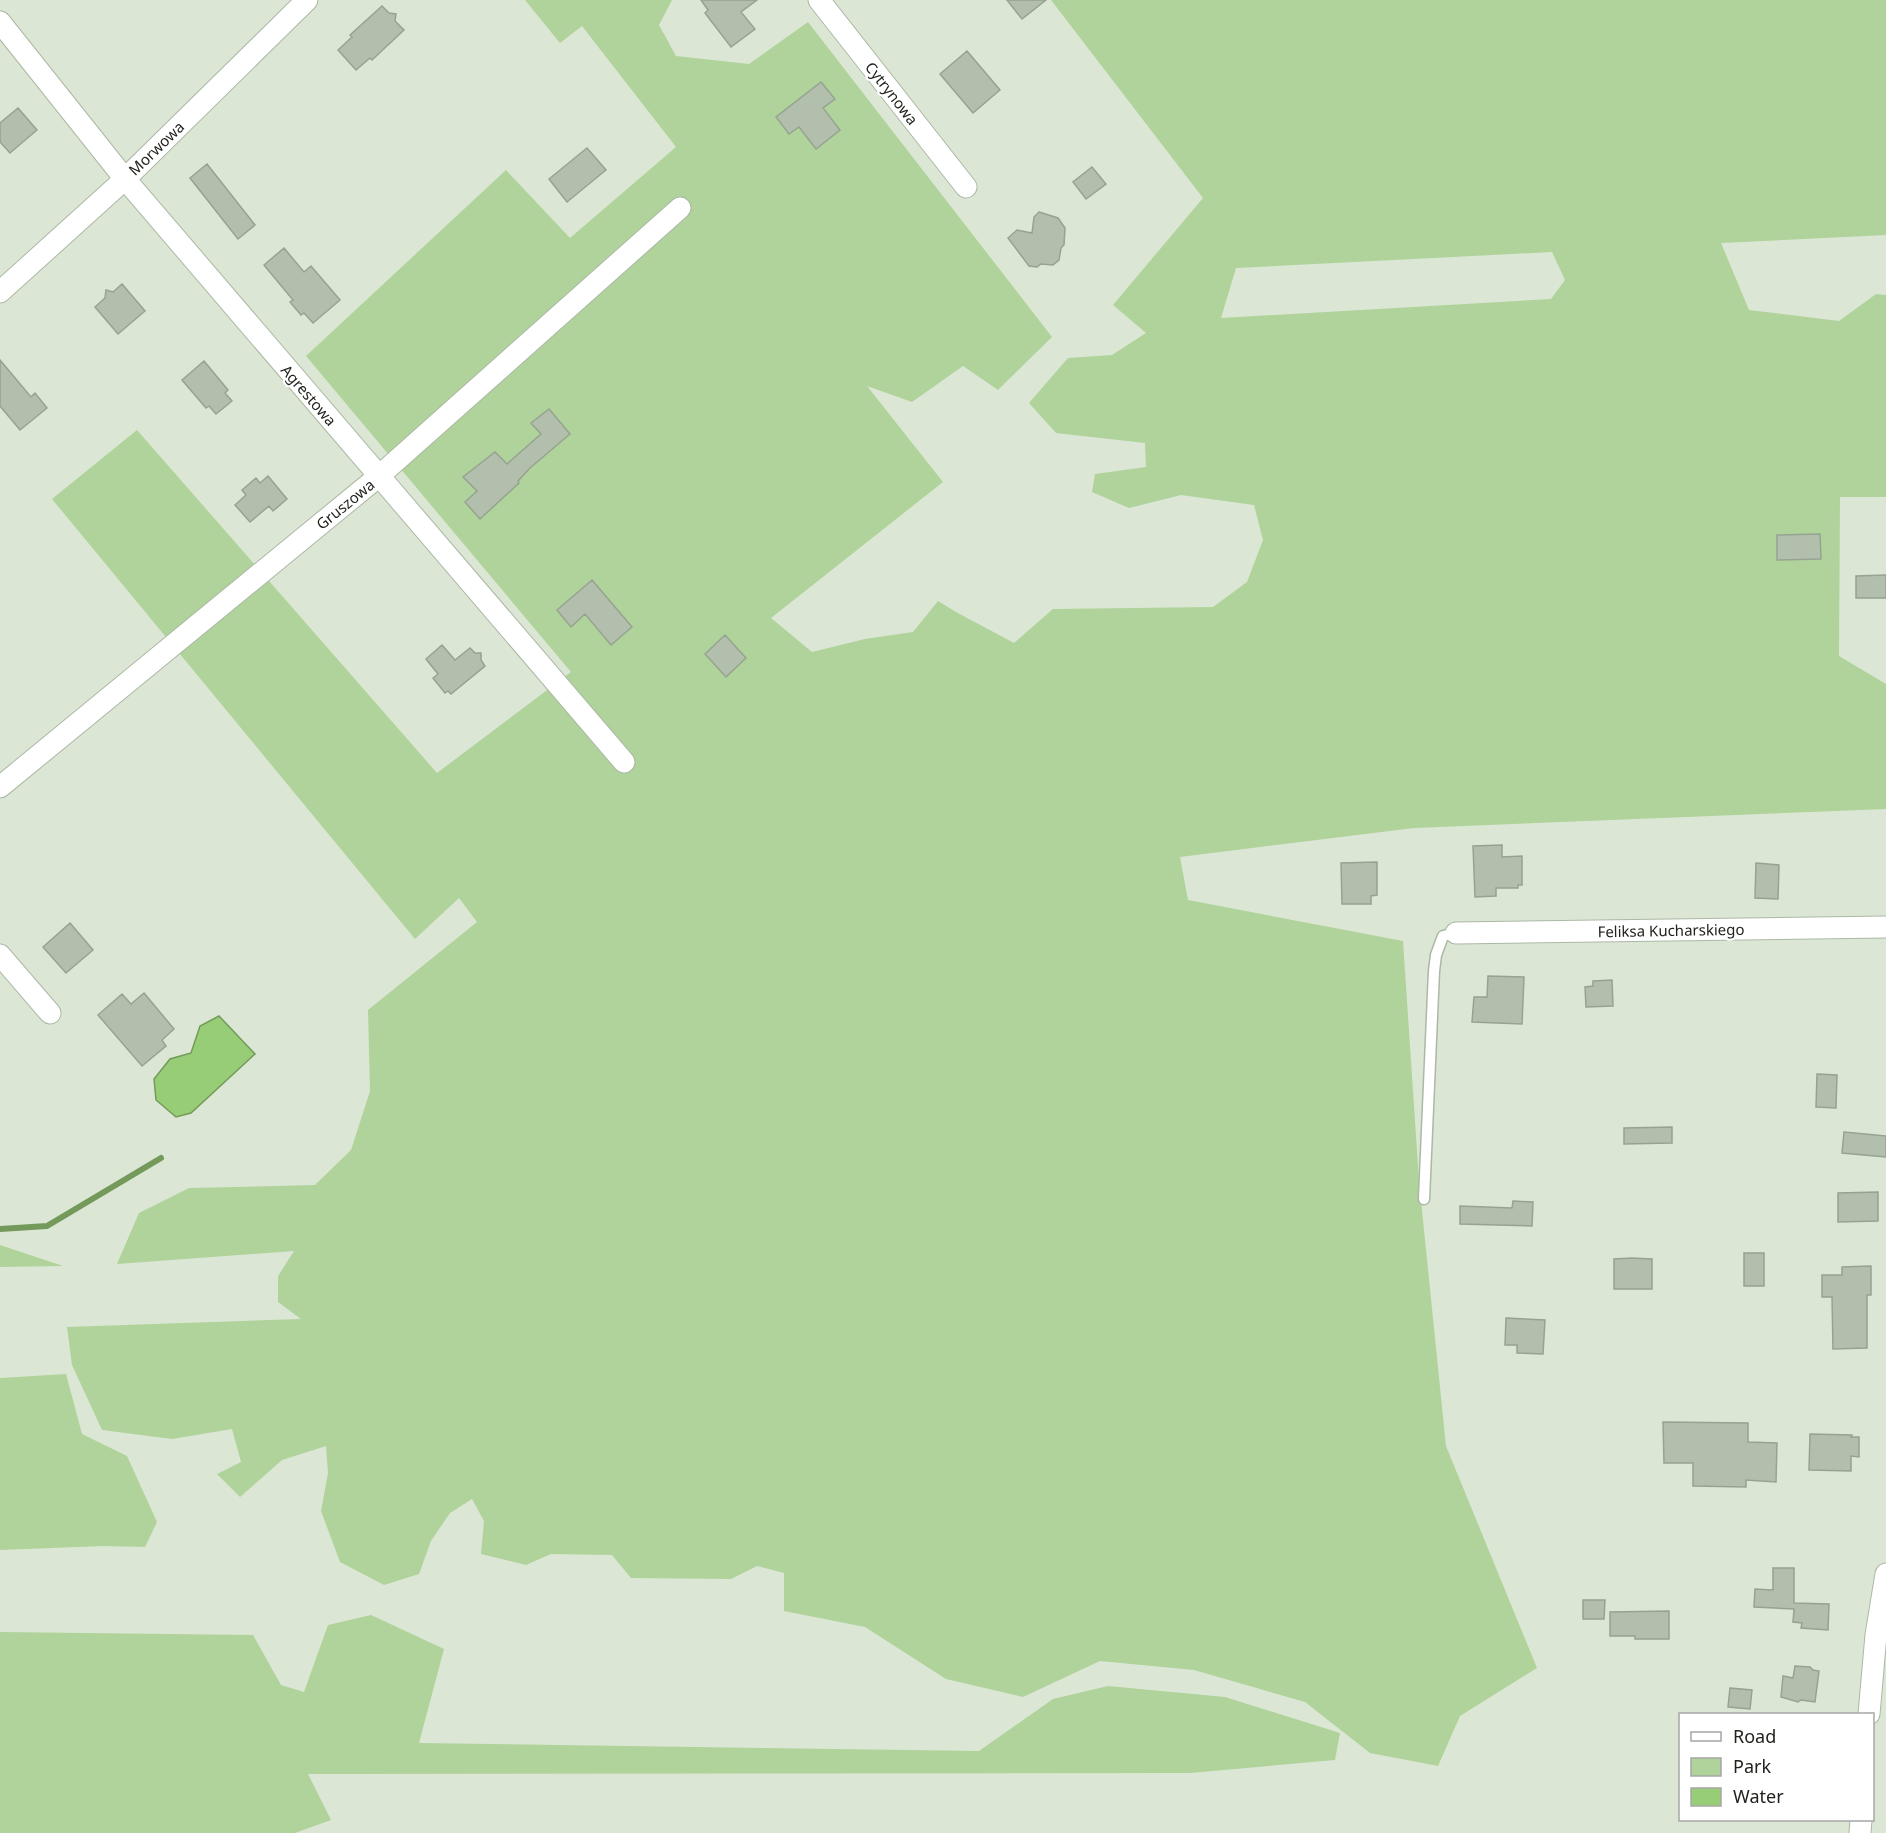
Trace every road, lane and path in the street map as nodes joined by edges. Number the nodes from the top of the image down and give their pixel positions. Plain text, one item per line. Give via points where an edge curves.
1 (307, 0) edge
2 (819, 0) edge
3 (0, 22) edge
4 (125, 179) junction
5 (966, 187) dead end
6 (680, 208) dead end
7 (0, 292) edge
8 (379, 476) junction
9 (624, 762) dead end
10 (0, 787) edge
11 (1886, 927) edge
12 (1456, 933) joint
13 (0, 955) edge
14 (50, 1013) dead end
15 (1424, 1199) dead end
16 (1886, 1574) edge
17 (1869, 1713) edge

1 - 4 street, Morwowa
2 - 5 street, Cytrynowa
3 - 4 street, Agrestowa
4 - 7 street, Morwowa
4 - 8 street, Agrestowa
6 - 8 street, Gruszowa
8 - 9 street, Agrestowa
8 - 10 street, Gruszowa
11 - 12 street, Feliksa Kucharskiego
12 - 15 lane via 1443,936 1434,971
13 - 14 street
16 - 17 street via 1875,1635

